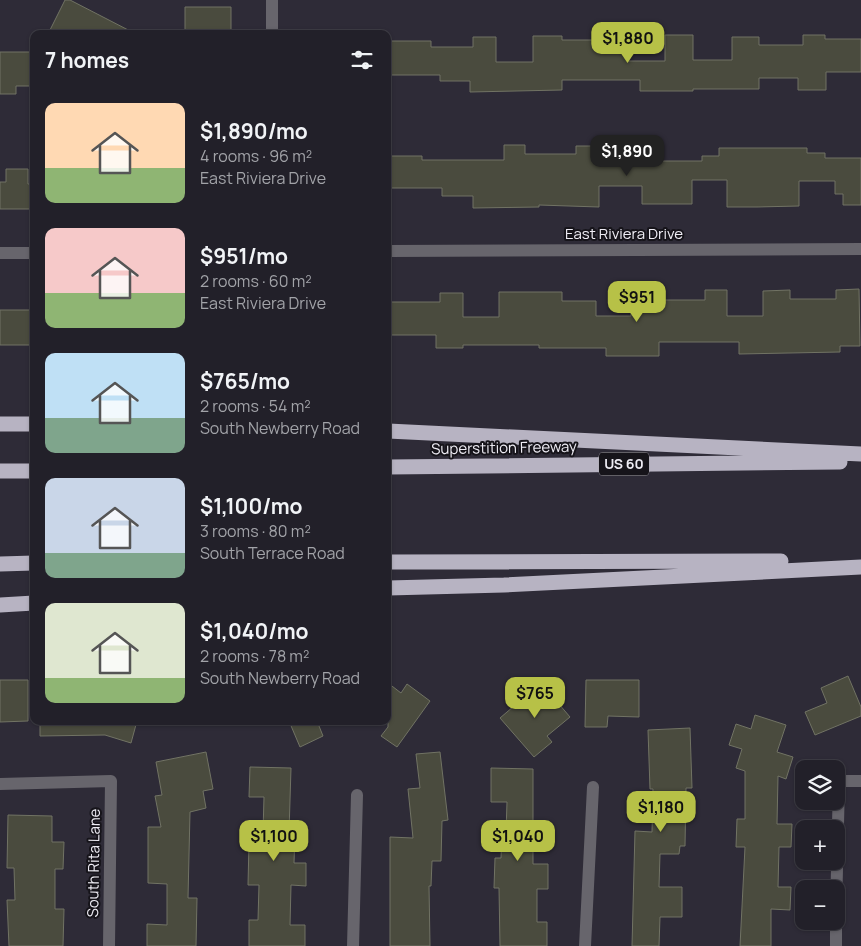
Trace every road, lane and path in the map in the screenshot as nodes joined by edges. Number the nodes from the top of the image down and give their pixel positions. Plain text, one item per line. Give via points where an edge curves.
1 (272, 0) edge
2 (272, 30) edge
3 (861, 249) edge
4 (391, 251) edge
5 (0, 253) edge
6 (30, 253) edge
7 (0, 424) edge
8 (30, 424) edge
9 (391, 431) edge
10 (861, 454) edge
11 (861, 462) edge
12 (391, 467) edge
13 (0, 471) edge
14 (30, 471) edge
15 (861, 561) edge
16 (391, 562) edge
17 (0, 564) edge
18 (30, 564) edge
19 (861, 566) edge
20 (391, 588) edge
21 (30, 603) edge
22 (0, 605) edge
23 (861, 781) edge
24 (0, 784) edge
25 (593, 787) dead end
26 (357, 795) dead end
27 (837, 880) edge
28 (836, 930) edge
29 (109, 946) edge
30 (353, 946) edge
31 (585, 946) edge
32 (836, 946) edge

1 - 2 street
3 - 4 street, East Riviera Drive
5 - 6 street
7 - 8 highway
9 - 10 highway
11 - 12 highway, Superstition Freeway / US 60
13 - 14 highway
15 - 16 highway
17 - 18 highway
19 - 20 highway
21 - 22 highway
23 - 27 street via 839,781
24 - 29 street, South Rita Lane via 111,781
25 - 31 street
26 - 30 street
28 - 32 street

